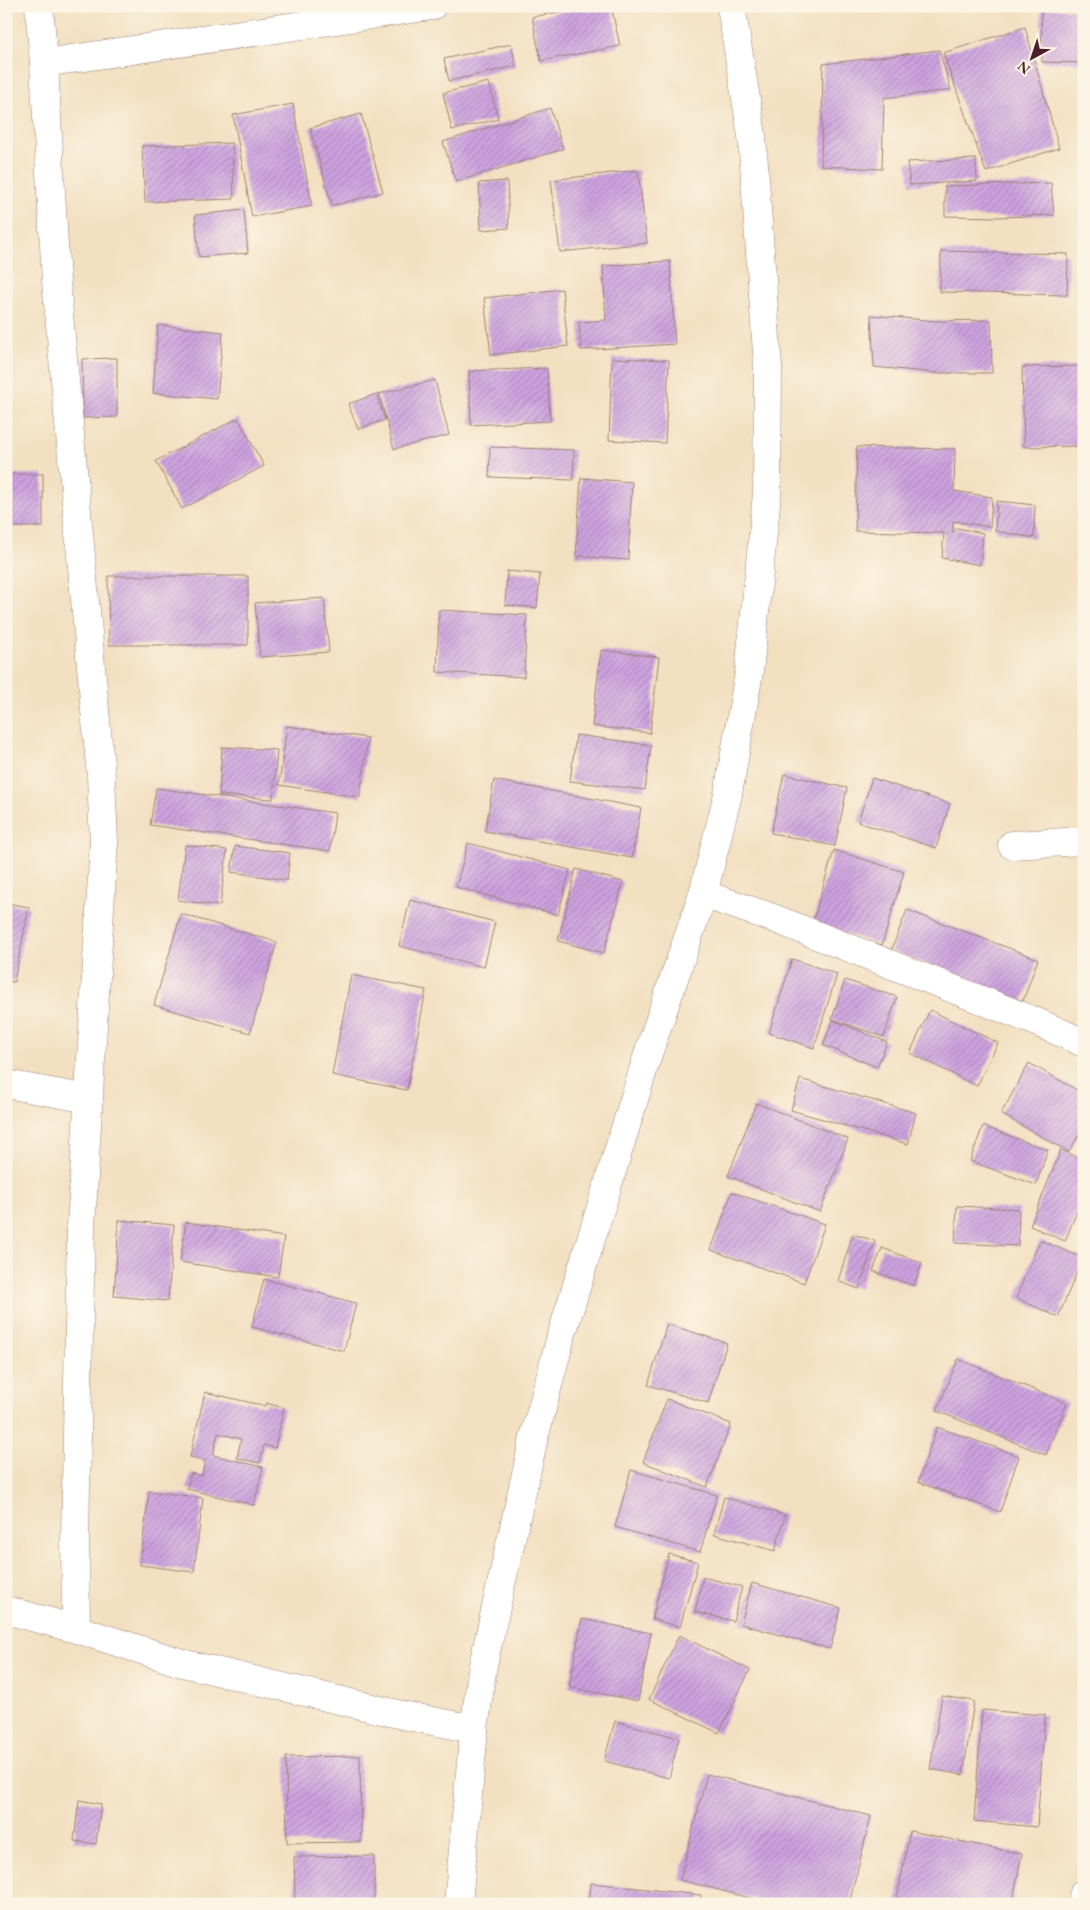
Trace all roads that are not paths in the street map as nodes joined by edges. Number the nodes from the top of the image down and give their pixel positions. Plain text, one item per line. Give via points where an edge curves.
1 (39, 6) edge
2 (432, 6) edge
3 (731, 6) edge
4 (44, 62) junction
5 (1084, 840) edge
6 (1012, 845) dead end
7 (703, 894) junction
8 (1084, 1043) edge
9 (6, 1084) edge
10 (89, 1099) junction
11 (6, 1610) edge
12 (76, 1629) junction
13 (474, 1729) junction
14 (1084, 1893) edge
15 (458, 1904) edge
16 (1082, 1904) edge

1 - 4 street
2 - 4 street
3 - 7 street via 752,136 768,367 767,494 750,672 728,794
4 - 10 street via 56,281 101,776 104,842
5 - 6 street
7 - 8 street via 773,918
7 - 13 street via 649,1051 560,1340 534,1438 483,1664
9 - 10 street
10 - 12 street via 81,1237
11 - 12 street
12 - 13 street via 182,1663
13 - 15 street
14 - 16 street

